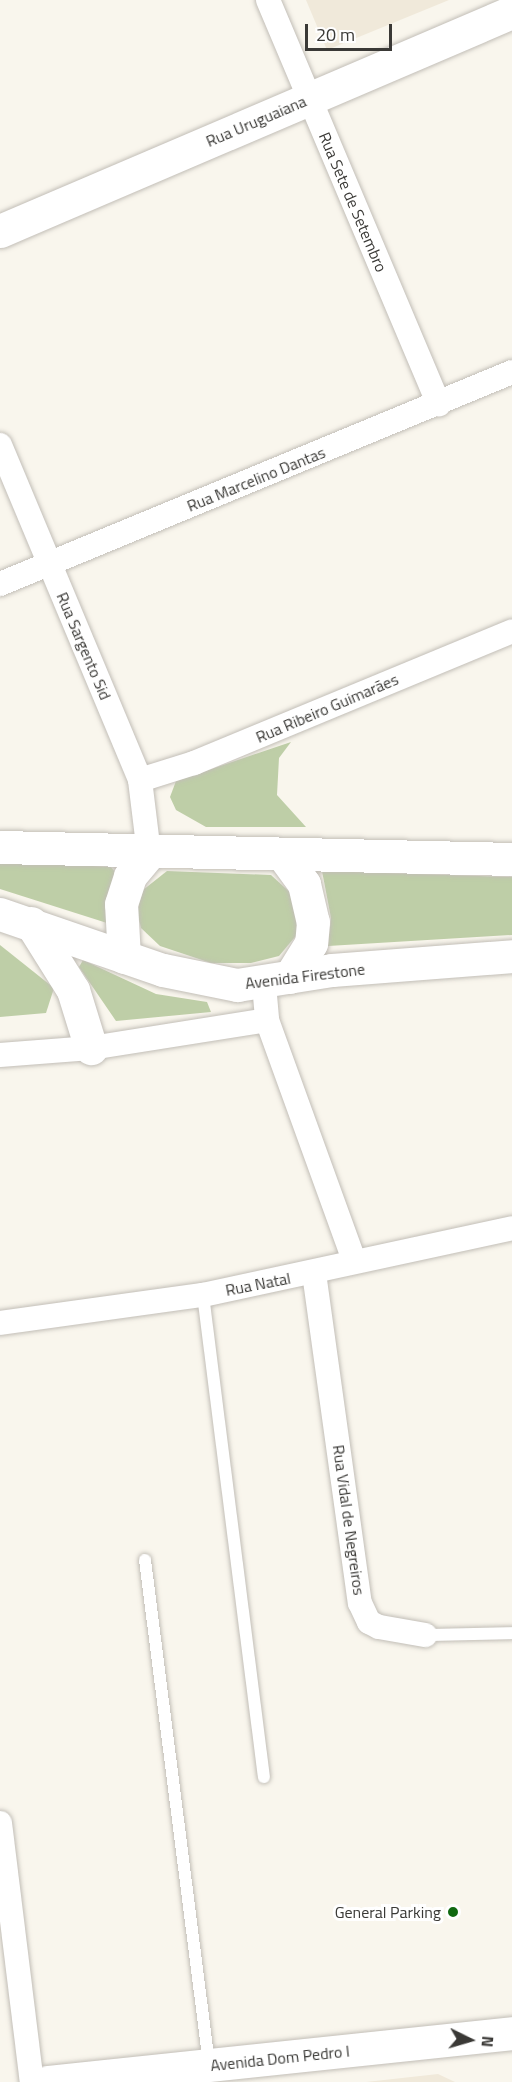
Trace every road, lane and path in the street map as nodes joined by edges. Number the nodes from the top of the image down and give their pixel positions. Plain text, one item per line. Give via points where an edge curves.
1 (268, 0) edge
2 (512, 12) edge
3 (309, 98) junction
4 (0, 231) edge
5 (512, 372) edge
6 (439, 404) junction
7 (0, 445) edge
8 (50, 564) junction
9 (0, 584) edge
10 (512, 631) edge
11 (140, 780) junction
12 (0, 847) edge
13 (149, 853) junction
14 (283, 855) junction
15 (512, 859) edge
16 (0, 914) edge
17 (31, 922) junction
18 (512, 956) edge
19 (124, 957) junction
20 (277, 980) junction
21 (267, 1020) junction
22 (91, 1048) junction
23 (0, 1055) edge
24 (512, 1228) edge
25 (354, 1260) junction
26 (314, 1273) junction
27 (203, 1295) junction
28 (0, 1323) edge
29 (145, 1560) dead end
30 (512, 1633) edge
31 (425, 1635) joint
32 (264, 1777) dead end
33 (0, 1823) edge
34 (512, 2036) edge
35 (209, 2065) junction
36 (32, 2082) edge
37 (48, 2082) edge

1 - 3 street, Rua Sete de Setembro
2 - 3 main road, Rua Uruguaiana
3 - 4 main road, Rua Uruguaiana
3 - 6 street, Rua Sete de Setembro
5 - 6 street, Rua Marcelino Dantas
6 - 8 street, Rua Marcelino Dantas
7 - 8 street, Rua Sargento Sid
8 - 9 street, Rua Marcelino Dantas
8 - 11 street, Rua Sargento Sid
10 - 11 street, Rua Ribeiro Guimarães via 194,763
11 - 13 street, Rua Sargento Sid
12 - 13 main road
13 - 14 main road
13 - 19 main road via 130,876 121,904
14 - 15 main road
14 - 20 main road via 304,884 313,922 311,943
16 - 17 main road, Avenida Firestone
17 - 19 main road, Avenida Firestone
17 - 22 main road via 72,990
18 - 20 main road, Avenida Firestone
19 - 20 main road, Avenida Firestone via 196,980
20 - 21 street
21 - 22 street
21 - 25 street
22 - 23 street
24 - 25 street, Rua Natal
25 - 26 street, Rua Natal
26 - 27 street, Rua Natal
26 - 31 street, Rua Vidal de Negreiros via 364,1614 379,1627
27 - 28 street, Rua Natal
27 - 32 lane
29 - 35 lane
30 - 31 lane, Rua Vidal de Negreiros
33 - 36 street
34 - 35 main road, Avenida Dom Pedro I
35 - 37 main road, Avenida Dom Pedro I

